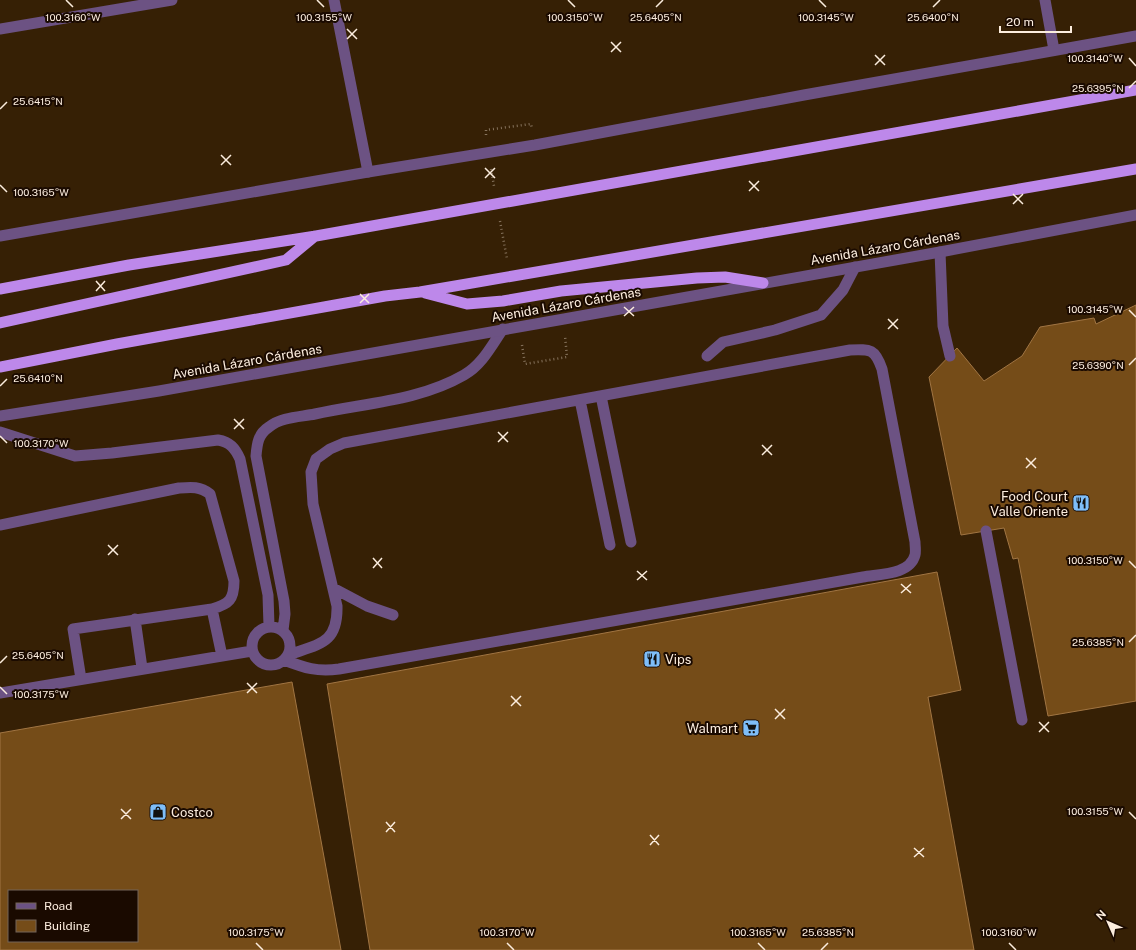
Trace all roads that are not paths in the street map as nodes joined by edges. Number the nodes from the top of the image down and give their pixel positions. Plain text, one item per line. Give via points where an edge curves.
1 (172, 0) edge
2 (334, 0) edge
3 (1045, 0) edge
4 (0, 29) edge
5 (1136, 36) edge
6 (1054, 50) junction
7 (1136, 90) edge
8 (1136, 169) edge
9 (368, 172) junction
10 (1136, 215) edge
11 (0, 236) edge
12 (316, 236) junction
13 (940, 252) junction
14 (854, 267) junction
15 (763, 283) junction
16 (0, 289) edge
17 (420, 292) junction
18 (0, 323) edge
19 (503, 329) junction
20 (707, 356) dead end
21 (950, 356) dead end
22 (0, 367) edge
23 (601, 396) junction
24 (580, 400) junction
25 (0, 416) edge
26 (0, 432) edge
27 (0, 525) edge
28 (986, 531) dead end
29 (631, 542) dead end
30 (610, 545) dead end
31 (333, 588) junction
32 (212, 609) junction
33 (393, 616) dead end
34 (135, 619) junction
35 (269, 626) junction
36 (283, 630) junction
37 (252, 651) junction
38 (222, 656) junction
39 (286, 657) junction
40 (142, 668) junction
41 (81, 679) junction
42 (0, 692) edge
43 (1022, 720) dead end

1 - 4 street
2 - 9 street
3 - 6 street
5 - 6 street
6 - 9 street via 535,145
7 - 12 highway
8 - 17 highway
9 - 11 street
10 - 13 street, Avenida Lázaro Cárdenas
12 - 16 highway via 129,265
12 - 18 highway via 286,260
13 - 14 street, Avenida Lázaro Cárdenas
13 - 21 street via 943,326
14 - 15 street, Avenida Lázaro Cárdenas
14 - 20 street via 843,290 821,315 775,330 723,342
15 - 17 highway via 725,277 697,278 561,291 504,301 467,304
15 - 19 street, Avenida Lázaro Cárdenas
17 - 22 highway via 116,344
19 - 25 street, Avenida Lázaro Cárdenas via 159,391
19 - 36 street via 480,362 466,374 444,385 414,396 277,422 260,434 256,456 284,601
23 - 24 street
23 - 29 street
23 - 39 street via 850,350 866,349 875,352 882,369 916,542 912,563 899,570 339,669 314,670
24 - 30 street
24 - 31 street via 344,443 316,459 311,472 313,504
26 - 35 street via 75,456 218,440 231,444 240,459 268,595
27 - 32 street via 179,488 193,487 205,490 213,502 234,581 232,596 228,603
28 - 43 street
31 - 33 street
31 - 39 street via 338,618 331,636 320,644
32 - 34 street
32 - 38 street
34 - 40 street
34 - 41 street via 73,629
35 - 36 street
35 - 37 street via 261,628 254,637
36 - 39 street via 288,636 291,648
37 - 38 street
37 - 39 street via 260,662 267,665 279,664
38 - 40 street
40 - 41 street
41 - 42 street

